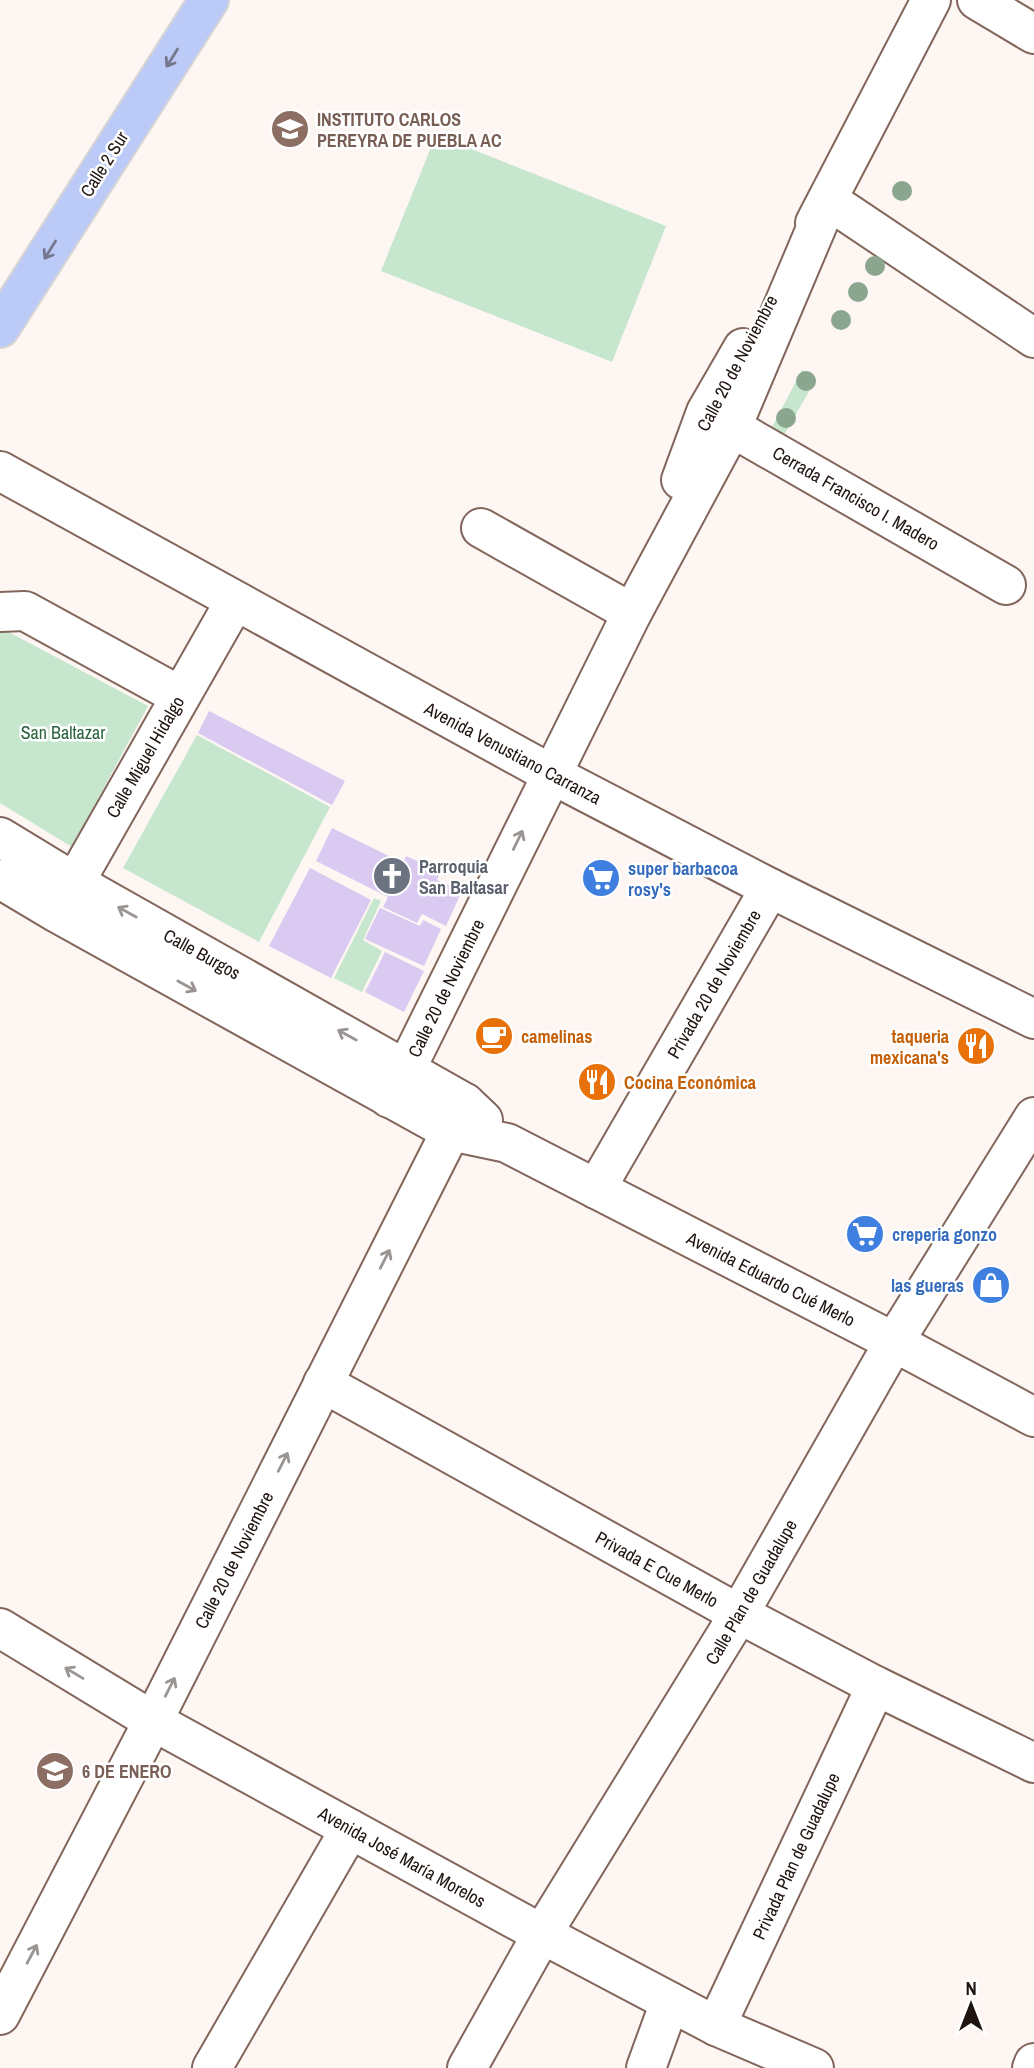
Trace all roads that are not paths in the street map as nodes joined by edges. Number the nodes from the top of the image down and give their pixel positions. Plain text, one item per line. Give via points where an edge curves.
1 (209, 0) edge
2 (931, 0) edge
3 (977, 0) edge
4 (1034, 34) edge
5 (828, 200) junction
6 (0, 328) edge
7 (1034, 338) edge
8 (719, 420) junction
9 (0, 471) edge
10 (481, 528) dead end
11 (1006, 585) dead end
12 (235, 601) junction
13 (0, 611) edge
14 (632, 613) junction
15 (180, 696) junction
16 (551, 775) junction
17 (0, 836) edge
18 (0, 878) edge
19 (770, 888) junction
20 (65, 898) junction
21 (1034, 1019) edge
22 (397, 1084) junction
23 (1034, 1116) edge
24 (457, 1117) junction
25 (596, 1189) junction
26 (894, 1342) junction
27 (323, 1383) junction
28 (1034, 1417) edge
29 (739, 1614) junction
30 (0, 1628) edge
31 (876, 1686) junction
32 (153, 1721) junction
33 (1034, 1763) edge
34 (350, 1829) junction
35 (542, 1934) junction
36 (670, 2002) junction
37 (0, 2015) edge
38 (716, 2026) junction
39 (1034, 2063) edge
40 (212, 2068) edge
41 (467, 2068) edge
42 (646, 2068) edge
43 (814, 2068) edge
44 (1032, 2068) edge

1 -> 6 main road, Calle 2 Sur
2 - 5 street, Calle 20 de Noviembre
3 - 4 street
5 - 7 street
5 - 8 street, Calle 20 de Noviembre
8 - 11 street, Cerrada Francisco I. Madero
8 - 14 street, Calle 20 de Noviembre
9 - 12 street, Avenida Venustiano Carranza
10 - 14 street
12 - 15 street, Calle Miguel Hidalgo
12 - 16 street, Avenida Venustiano Carranza
13 - 15 street via 25,611
14 - 16 street, Calle 20 de Noviembre
15 - 20 street, Calle Miguel Hidalgo
16 - 19 street, Avenida Venustiano Carranza
22 -> 16 street, Calle 20 de Noviembre
17 - 20 street, Calle Burgos
18 - 20 street, Calle Burgos
19 - 21 street, Avenida Venustiano Carranza
19 - 25 street, Privada 20 de Noviembre
20 - 22 street, Calle Burgos
22 - 24 street, Avenida Eduardo Cué Merlo
23 - 26 street, Calle Plan de Guadalupe
24 - 25 street, Avenida Eduardo Cué Merlo
27 -> 24 street, Calle 20 de Noviembre
25 - 26 street, Avenida Eduardo Cué Merlo
26 - 28 street, Avenida Eduardo Cué Merlo
26 - 29 street, Calle Plan de Guadalupe
27 - 29 street, Privada E Cue Merlo
32 -> 27 street, Calle 20 de Noviembre
29 - 31 street, Privada E Cue Merlo
29 - 35 street, Calle Plan de Guadalupe
32 -> 30 street, Avenida José María Morelos
31 - 33 street, Privada E Cue Merlo
31 - 38 street, Privada Plan de Guadalupe
32 - 34 street, Avenida José María Morelos
37 -> 32 street, Calle 20 de Noviembre
34 - 35 street, Avenida José María Morelos
34 - 40 street
35 - 36 street, Avenida José María Morelos
35 - 41 street, Calle Plan de Guadalupe
36 - 38 street, Avenida José María Morelos
36 - 42 street
38 - 43 street, Avenida José María Morelos
39 - 44 street

